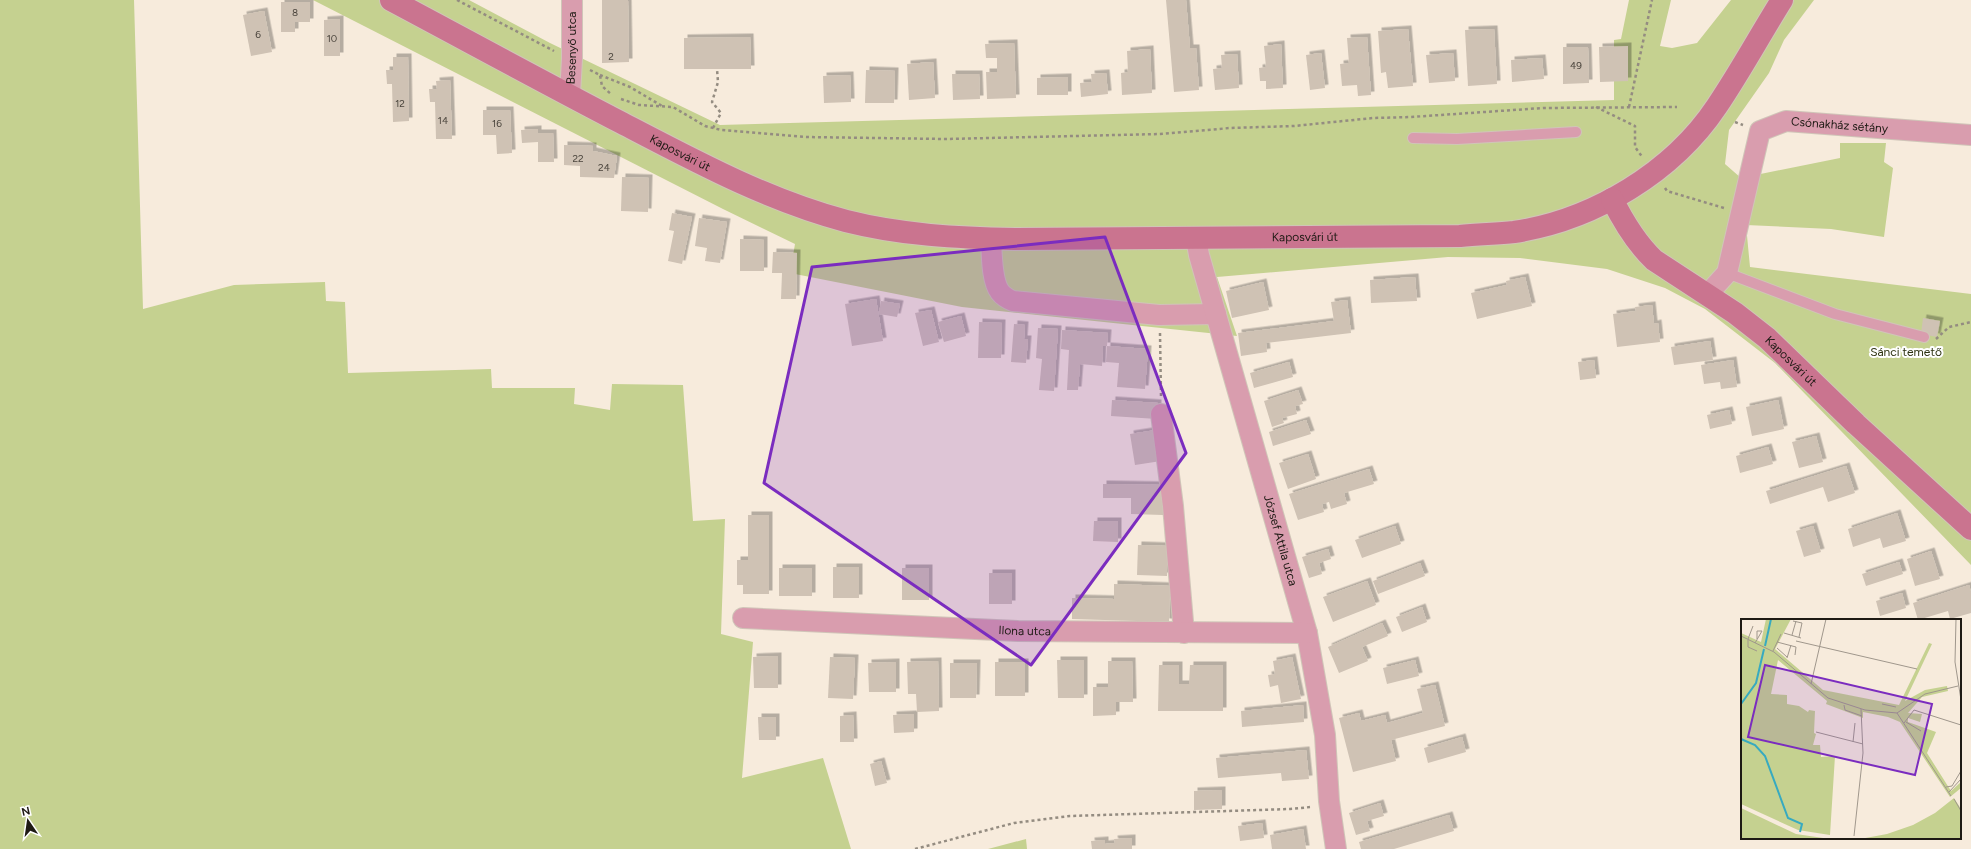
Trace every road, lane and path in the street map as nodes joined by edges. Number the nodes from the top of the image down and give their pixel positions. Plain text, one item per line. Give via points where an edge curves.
1 (392, 0) edge
2 (457, 0) edge
3 (572, 0) edge
4 (1652, 0) edge
5 (1782, 0) edge
6 (544, 46) dead end
7 (572, 59) junction
8 (717, 69) dead end
9 (600, 75) junction
10 (570, 96) junction
11 (662, 106) junction
12 (1629, 107) junction
13 (1677, 107) dead end
14 (713, 128) junction
15 (1576, 132) dead end
16 (1971, 135) edge
17 (1413, 138) dead end
18 (1612, 199) junction
19 (991, 238) junction
20 (1196, 238) junction
21 (1727, 273) junction
22 (1707, 294) junction
23 (1216, 314) junction
24 (1159, 315) junction
25 (1971, 322) edge
26 (1924, 337) joint
27 (1161, 414) joint
28 (1971, 529) edge
29 (743, 618) dead end
30 (1184, 633) junction
31 (1307, 633) junction
32 (1329, 801) junction
33 (915, 849) edge
34 (1336, 849) edge

1 - 10 main road, Kaposvári út
2 - 6 path
3 - 7 street, Besenyő utca
4 - 12 path
5 - 18 main road, Kaposvári út via 1717,107 1695,134 1652,173
7 - 9 path
7 - 10 street, Besenyő utca
8 - 14 path via 718,82 712,102 721,113
9 - 11 path via 630,87
9 - 11 path via 602,86 615,98 639,105
10 - 19 main road, Kaposvári út via 708,168 795,205 847,221 904,232
11 - 14 path via 674,107 705,126
12 - 13 path
12 - 14 path via 1543,108 1160,134 1017,139 805,136
15 - 17 lane via 1457,140
16 - 21 street, Csónakház sétány via 1786,121 1760,131
18 - 20 main road, Kaposvári út via 1553,223 1515,232 1460,236
18 - 22 main road, Kaposvári út via 1623,221 1646,253 1665,269
19 - 20 main road, Kaposvári út
19 - 24 street via 992,261 999,292 1013,301
20 - 23 street, József Attila utca
21 - 22 street
21 - 26 lane via 1836,314
22 - 28 main road, Kaposvári út via 1767,338
23 - 24 street
23 - 31 street, József Attila utca
24 - 27 path
25 - 26 path via 1948,327 1937,339
27 - 30 street via 1173,506
29 - 30 street, Ilona utca via 1018,631
30 - 31 street, Ilona utca
31 - 32 street, József Attila utca via 1325,734
32 - 33 path via 1306,809 1036,819 1014,822
32 - 34 street, József Attila utca

